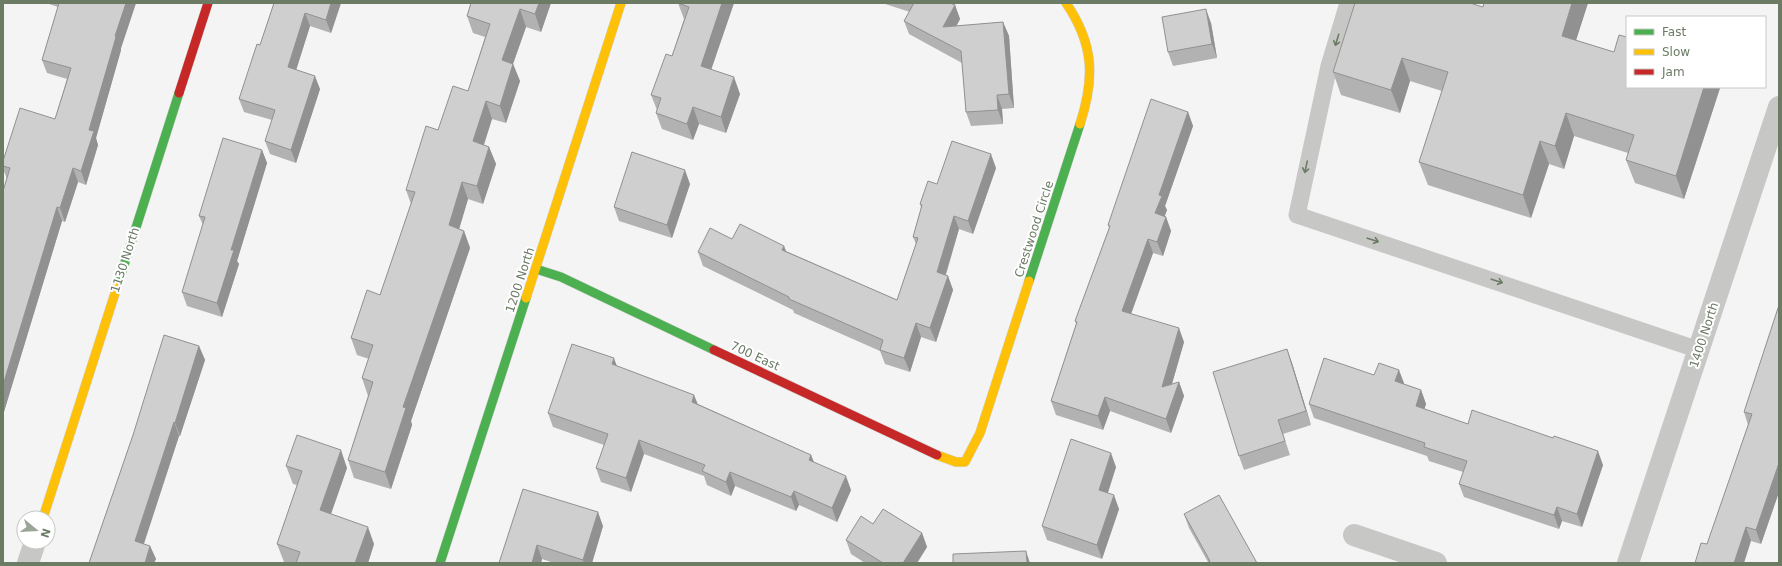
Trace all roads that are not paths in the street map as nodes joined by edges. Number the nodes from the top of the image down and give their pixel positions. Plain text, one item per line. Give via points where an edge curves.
1 (208, 3) edge
2 (621, 3) edge
3 (1066, 3) edge
4 (1348, 3) edge
5 (1779, 107) edge
6 (536, 269) junction
7 (1699, 350) junction
8 (965, 462) joint
9 (46, 510) edge
10 (1354, 535) dead end
11 (32, 550) edge
12 (28, 563) edge
13 (440, 563) edge
14 (1436, 563) edge
15 (1628, 563) edge

1 - 9 street, 1130 North
2 - 6 street, 1200 North
3 - 8 street, Crestwood Circle via 1082,30 1088,51 1091,73 1088,99 980,433
4 -> 7 lane via 1329,66 1296,214
5 - 7 street, 1400 North
6 - 8 street, 700 East via 561,277 936,456
6 - 13 street, 1200 North
7 - 15 street, 1400 North
10 - 14 street
11 - 12 street

